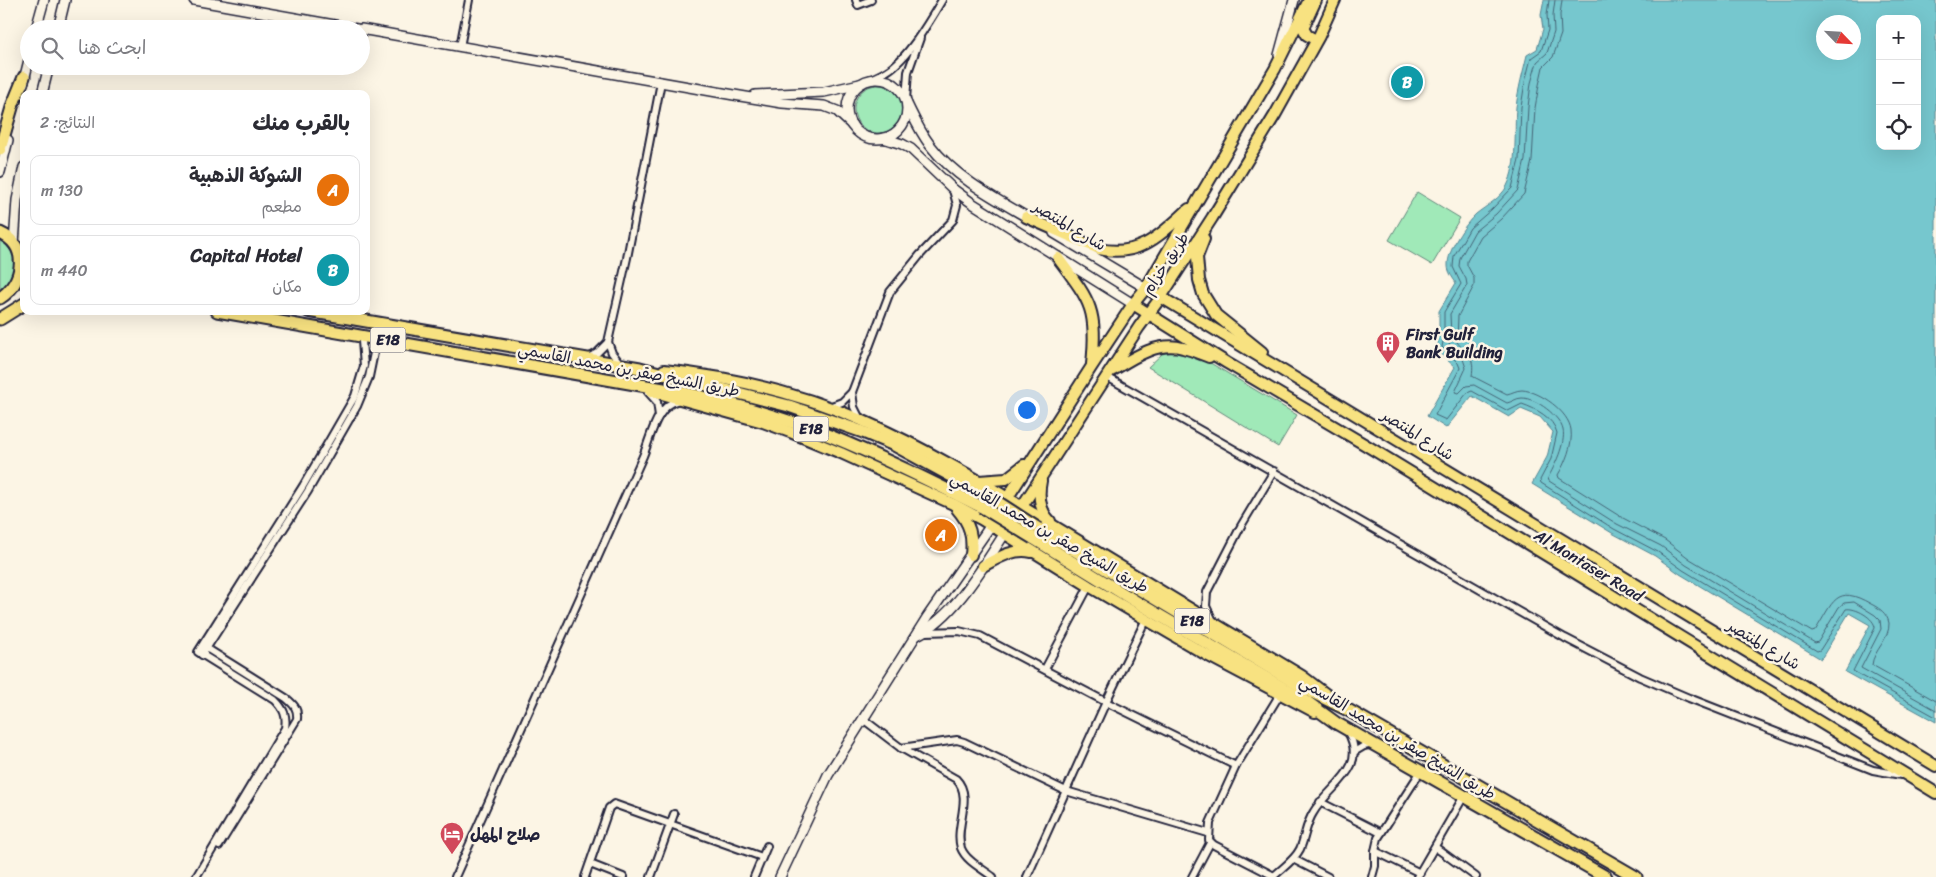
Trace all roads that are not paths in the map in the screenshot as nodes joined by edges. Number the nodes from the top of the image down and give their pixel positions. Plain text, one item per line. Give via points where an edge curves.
1 (44, 0) edge
2 (65, 0) edge
3 (72, 0) edge
4 (194, 0) edge
5 (469, 0) edge
6 (856, 0) edge
7 (871, 0) edge
8 (942, 0) edge
9 (1294, 0) edge
10 (1309, 0) edge
11 (1316, 0) edge
12 (1335, 0) edge
13 (38, 20) edge
14 (60, 20) edge
15 (61, 20) edge
16 (306, 20) edge
17 (370, 32) edge
18 (922, 32) junction
19 (1316, 40) junction
20 (460, 47) junction
21 (1275, 69) junction
22 (47, 75) edge
23 (24, 77) joint
24 (662, 82) junction
25 (865, 82) junction
26 (21, 90) edge
27 (43, 90) edge
28 (20, 93) edge
29 (734, 95) junction
30 (906, 102) junction
31 (852, 125) junction
32 (884, 138) junction
33 (0, 150) edge
34 (0, 172) edge
35 (20, 186) edge
36 (953, 189) junction
37 (1197, 202) junction
38 (1026, 217) junction
39 (1212, 218) junction
40 (0, 233) edge
41 (18, 248) edge
42 (1058, 258) junction
43 (20, 269) edge
44 (1146, 288) junction
45 (20, 290) edge
46 (5, 295) edge
47 (1161, 297) junction
48 (1133, 304) junction
49 (20, 306) edge
50 (1149, 313) junction
51 (241, 315) edge
52 (331, 315) edge
53 (0, 319) edge
54 (362, 341) dead end
55 (608, 342) junction
56 (376, 343) dead end
57 (588, 359) junction
58 (1227, 363) junction
59 (622, 364) junction
60 (1092, 366) junction
61 (640, 368) junction
62 (1109, 374) junction
63 (1290, 375) junction
64 (629, 384) junction
65 (643, 388) junction
66 (852, 392) junction
67 (680, 400) junction
68 (827, 407) junction
69 (659, 416) junction
70 (860, 419) junction
71 (1034, 456) junction
72 (1045, 471) junction
73 (1274, 471) junction
74 (978, 481) junction
75 (1008, 498) junction
76 (953, 504) junction
77 (1022, 507) junction
78 (991, 525) junction
79 (1056, 527) junction
80 (1005, 533) junction
81 (1036, 533) junction
82 (1036, 554) junction
83 (971, 555) junction
84 (983, 566) junction
85 (1089, 586) junction
86 (1146, 619) junction
87 (1216, 625) junction
88 (921, 633) junction
89 (204, 647) junction
90 (1045, 669) junction
91 (1280, 694) junction
92 (1106, 702) junction
93 (1348, 710) junction
94 (863, 719) junction
95 (1341, 726) junction
96 (1373, 744) junction
97 (901, 748) junction
98 (1354, 752) junction
99 (1236, 766) junction
100 (1936, 766) edge
101 (1421, 771) junction
102 (1906, 776) junction
103 (1066, 791) junction
104 (1936, 793) edge
105 (1464, 796) junction
106 (1320, 802) junction
107 (674, 814) dead end
108 (670, 823) junction
109 (1208, 833) junction
110 (1381, 833) junction
111 (1210, 843) junction
112 (767, 846) dead end
113 (1435, 846) junction
114 (1375, 851) junction
115 (762, 857) junction
116 (1293, 859) junction
117 (590, 864) junction
118 (1418, 875) edge
119 (1274, 876) edge
120 (196, 877) edge
121 (200, 877) edge
122 (455, 877) edge
123 (584, 877) edge
124 (623, 877) edge
125 (651, 877) edge
126 (754, 877) edge
127 (780, 877) edge
128 (993, 877) edge
129 (1027, 877) edge
130 (1192, 877) edge
131 (1328, 877) edge
132 (1372, 877) edge
133 (1476, 877) edge
134 (1606, 877) edge
135 (1636, 877) edge

1 - 13 street
2 - 14 street
3 - 15 street
4 - 16 street
5 - 20 street
6 - 7 street via 858,5
8 - 18 street
9 - 21 street
10 - 21 main road, طريق خزام
11 - 19 main road via 1303,28
12 - 19 main road, طريق خزام
17 - 20 street
18 - 25 street via 887,71
18 - 30 street via 908,72
19 - 39 main road, طريق خزام
20 - 24 street
21 - 37 main road, طريق خزام
22 - 27 street
23 - 26 street
23 - 33 highway
24 - 29 street
24 - 55 street
25 - 29 street via 824,92
25 - 30 street via 888,81 896,86
25 - 31 street via 849,99
28 - 34 street
29 - 31 street via 824,106
30 - 32 street via 905,121 900,129
30 - 38 street, شارع المنتصر via 930,146 958,174
31 - 32 street via 866,136
32 - 36 street, شارع المنتصر via 902,144
35 - 41 street via 17,200
36 - 42 street, شارع المنتصر
36 - 66 street via 957,205 953,220 890,292
37 - 38 main road via 1158,237 1125,251 1099,249
37 - 44 main road, طريق خزام
38 - 44 street, شارع المنتصر
39 - 47 main road, طريق خزام
39 - 63 main road via 1197,257 1203,294 1216,315
40 - 41 highway
42 - 48 street, شارع المنتصر
42 - 60 main road via 1090,304 1094,329
43 - 46 highway via 17,282
44 - 47 main road, شارع المنتصر
44 - 48 main road, طريق خزام
45 - 46 highway
47 - 50 main road, طريق خزام
47 - 63 main road, شارع المنتصر
48 - 50 main road, شارع المنتصر
48 - 60 main road, طريق خزام
49 - 53 highway
50 - 58 main road, شارع المنتصر
50 - 62 main road, طريق خزام
51 - 64 highway, طريق الشيخ صقر بن محمد القاسمي / E18
52 - 57 highway, طريق الشيخ صقر بن محمد القاسمي / E18
54 - 89 street via 364,366 354,396
55 - 57 street
55 - 59 street
56 - 89 street via 369,377 357,406 308,490
57 - 59 highway, طريق الشيخ صقر بن محمد القاسمي / E18
58 - 62 main road via 1181,347 1159,347 1138,355
58 - 102 main road, Al Montaser Road
59 - 61 highway, طريق الشيخ صقر بن محمد القاسمي / E18
60 - 71 main road, طريق خزام
61 - 68 main road via 750,385
61 - 81 highway, طريق الشيخ صقر بن محمد القاسمي / E18, bridge via 789,406 863,432 988,496
62 - 72 main road, طريق خزام
62 - 73 street
63 - 100 main road, شارع المنتصر
64 - 65 main road
64 - 81 highway, طريق الشيخ صقر بن محمد القاسمي / E18, bridge via 728,402 829,436
65 - 67 main road
65 - 69 street via 656,402
66 - 68 street via 842,402
66 - 70 street
67 - 69 street via 670,403
67 - 76 main road via 763,422 798,435
68 - 70 main road
69 - 122 street
70 - 74 main road
71 - 74 main road via 1006,479
71 - 75 main road, طريق خزام
72 - 77 main road, طريق خزام
72 - 79 main road via 1040,483 1041,507
73 - 87 street via 1207,592 1208,613
73 - 102 street via 1565,638 1640,677 1873,770
74 - 75 main road
75 - 77 main road
75 - 78 main road, طريق خزام
76 - 78 main road
76 - 83 main road via 968,523 973,541
77 - 79 main road
77 - 80 main road, طريق خزام
78 - 80 main road
78 - 83 street
79 - 87 main road
80 - 82 main road
80 - 84 street
81 - 93 highway, طريق الشيخ صقر بن محمد القاسمي / E18 via 1302,687
81 - 95 highway, طريق الشيخ صقر بن محمد القاسمي / E18 via 1135,601 1307,702
82 - 84 main road via 1017,551
82 - 85 main road
83 - 88 street via 928,616
84 - 88 street via 954,605
85 - 86 main road
85 - 90 street
86 - 91 main road
86 - 92 street
87 - 93 main road via 1302,676
88 - 90 street via 973,633
88 - 94 street
89 - 120 street via 198,652 275,700 282,707 286,721 285,728
89 - 121 street via 286,698 296,706 297,712 296,719
90 - 92 street
91 - 95 main road
91 - 99 street
92 - 99 street
92 - 103 street
93 - 135 highway, طريق الشيخ صقر بن محمد القاسمي / E18
94 - 97 street
94 - 127 street via 828,775
95 - 96 highway, طريق الشيخ صقر بن محمد القاسمي / E18
95 - 98 street via 1352,739
96 - 98 street
96 - 101 highway, طريق الشيخ صقر بن محمد القاسمي / E18
97 - 103 street via 957,740
97 - 128 street via 961,784 964,793 962,849 967,857
98 - 106 street via 1343,780
99 - 109 street
101 - 105 highway, طريق الشيخ صقر بن محمد القاسمي / E18
101 - 110 street
102 - 104 main road, Al Montaser Road
103 - 109 street
103 - 129 street
105 - 113 street
105 - 134 highway, طريق الشيخ صقر بن محمد القاسمي / E18
106 - 110 street
106 - 116 street
107 - 108 street
108 - 115 street
108 - 117 street via 614,804 609,808
108 - 125 street
109 - 111 street
110 - 114 street
111 - 119 street
111 - 130 street
112 - 115 street
113 - 118 street
113 - 133 street
114 - 118 street
114 - 132 street
115 - 126 street
116 - 119 street
116 - 131 street
117 - 123 street
117 - 124 street

